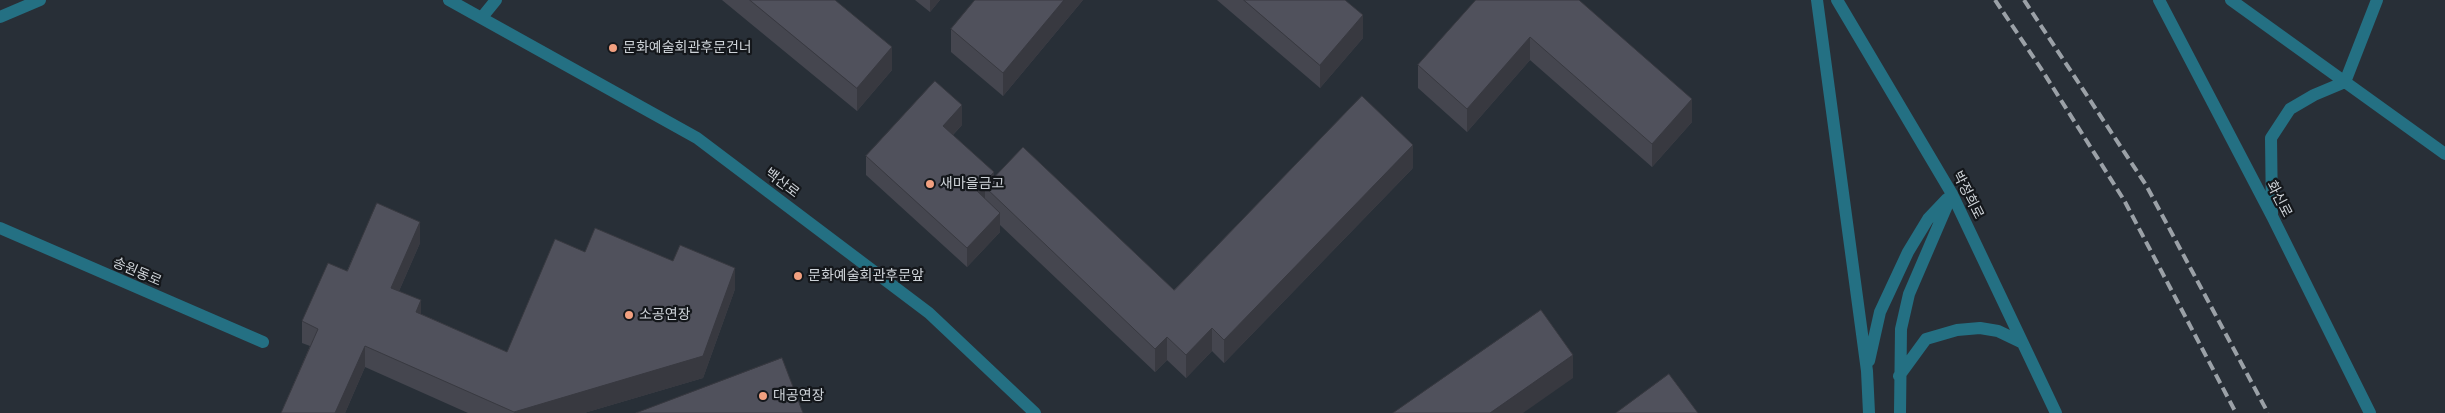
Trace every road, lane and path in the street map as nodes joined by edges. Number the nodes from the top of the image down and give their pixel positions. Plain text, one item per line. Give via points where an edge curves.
1 (40, 0) edge
2 (450, 0) edge
3 (496, 0) edge
4 (1817, 0) edge
5 (1837, 0) edge
6 (2159, 0) edge
7 (2231, 0) edge
8 (2377, 0) edge
9 (483, 16) junction
10 (0, 17) edge
11 (2346, 82) junction
12 (2445, 154) edge
13 (1952, 194) junction
14 (2273, 218) junction
15 (0, 228) edge
16 (262, 342) dead end
17 (2021, 342) junction
18 (1867, 371) junction
19 (1900, 376) junction
20 (1035, 413) edge
21 (1868, 413) edge
22 (1900, 413) edge
23 (2056, 413) edge
24 (2370, 413) edge

1 - 10 street
2 - 9 street, 백산로
3 - 9 street
4 - 18 street
5 - 13 street, 박정희로
6 - 14 street, 화신로
7 - 11 street
8 - 11 street
9 - 20 street, 백산로 via 560,63 697,138 929,313
11 - 12 street
11 - 14 street via 2314,94 2290,109 2271,138
13 - 17 street, 박정희로
13 - 18 street via 1928,219 1908,252 1880,312
13 - 19 street via 1909,294 1901,329
14 - 24 street, 화신로
15 - 16 street, 송원동로
17 - 19 street via 1998,331 1980,328 1957,330 1926,339
17 - 23 street, 박정희로
18 - 21 street
19 - 22 street

